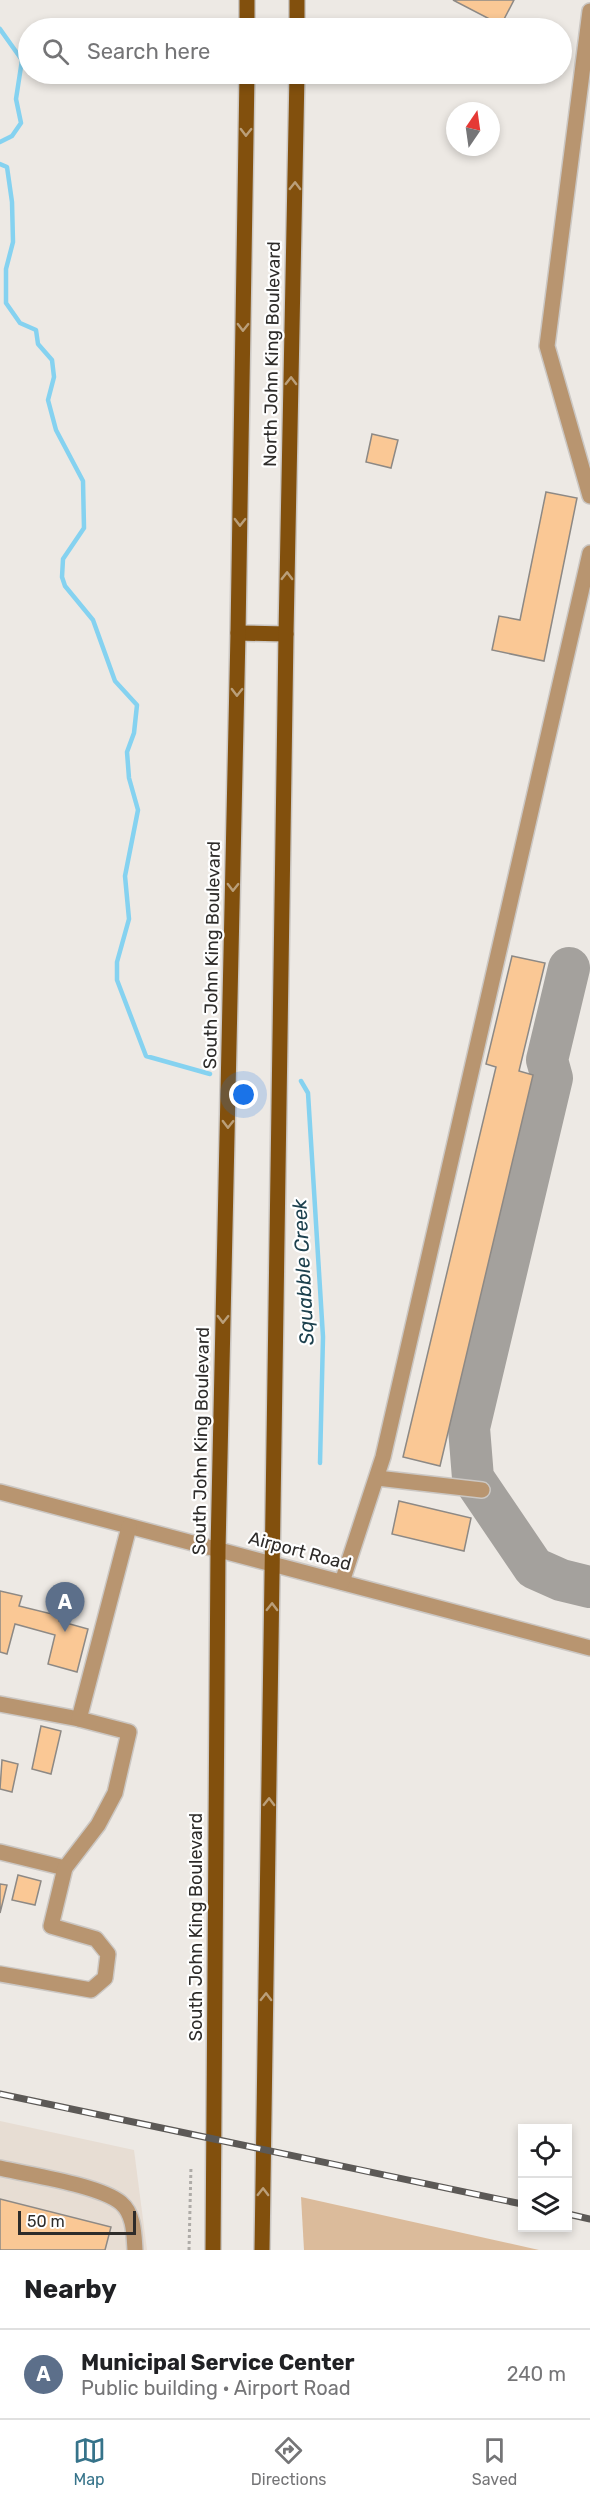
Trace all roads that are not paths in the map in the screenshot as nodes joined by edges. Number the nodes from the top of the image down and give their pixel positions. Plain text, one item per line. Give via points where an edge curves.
1 (248, 0) edge
2 (297, 0) edge
3 (590, 10) edge
4 (247, 18) edge
5 (297, 18) edge
6 (247, 84) edge
7 (297, 84) edge
8 (590, 496) edge
9 (590, 553) edge
10 (238, 633) junction
11 (286, 634) junction
12 (377, 1478) junction
13 (482, 1490) dead end
14 (0, 1492) edge
15 (129, 1527) junction
16 (218, 1550) junction
17 (272, 1564) junction
18 (342, 1582) junction
19 (590, 1648) edge
20 (0, 1704) edge
21 (79, 1719) junction
22 (0, 1852) edge
23 (66, 1868) junction
24 (0, 1974) edge
25 (0, 2168) edge
26 (135, 2250) edge
27 (213, 2250) edge
28 (262, 2250) edge

1 - 4 main road
2 - 5 main road
3 - 8 street via 547,346
6 -> 10 main road, North John King Boulevard
11 -> 7 main road, North John King Boulevard
9 - 12 street
10 - 11 main road
10 -> 16 main road, South John King Boulevard
11 - 17 main road
12 - 13 street
12 - 18 street
14 - 15 street, Airport Road
15 - 16 street, Airport Road
15 - 21 street
16 - 17 street, Airport Road
16 - 27 main road, South John King Boulevard
17 - 18 street, Airport Road
28 -> 17 main road
18 - 19 street, Airport Road
20 - 21 street
21 - 23 street via 129,1732 115,1793 98,1825
22 - 23 street
23 - 24 street via 51,1926 96,1939 108,1954 105,1977 91,1990
25 - 26 street via 104,2193 122,2203 134,2224

